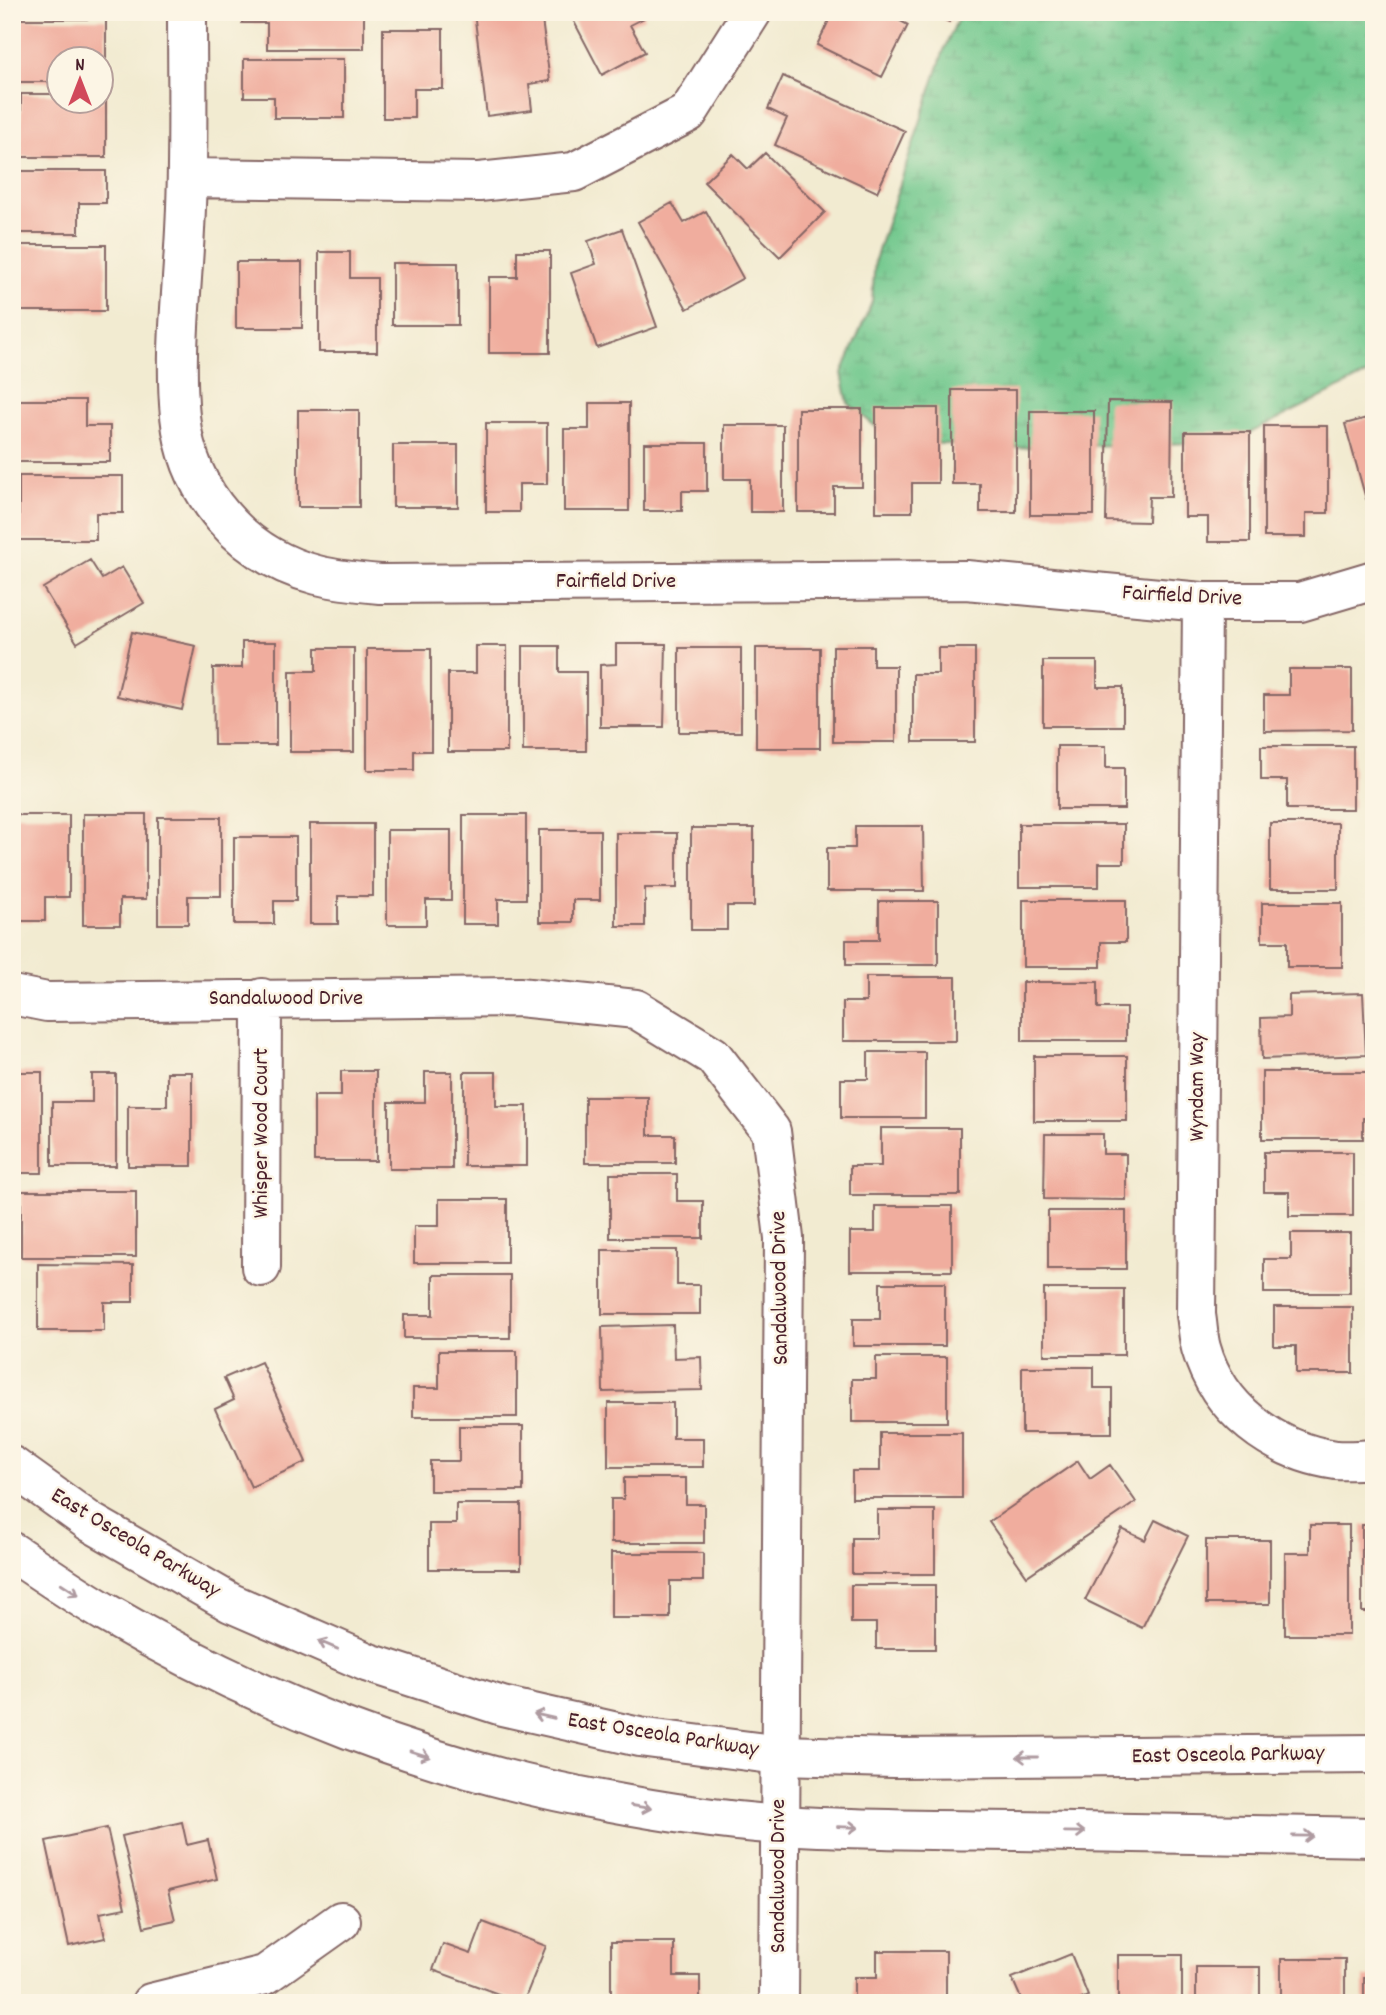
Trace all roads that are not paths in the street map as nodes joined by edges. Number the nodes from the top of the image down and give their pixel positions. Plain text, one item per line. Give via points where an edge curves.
1 (187, 12) edge
2 (752, 12) edge
3 (188, 178) junction
4 (1374, 580) edge
5 (1202, 602) junction
6 (12, 995) edge
7 (262, 998) junction
8 (261, 1267) dead end
9 (1374, 1459) edge
10 (12, 1466) edge
11 (12, 1552) edge
12 (780, 1755) junction
13 (1374, 1755) edge
14 (779, 1825) junction
15 (1374, 1838) edge
16 (341, 1922) dead end
17 (151, 2003) edge
18 (779, 2003) edge

1 - 3 street, Fairfield Drive
2 - 3 street via 688,113 575,172 479,182
3 - 5 street, Fairfield Drive via 178,380 186,450 213,507 257,549 290,566 336,579 380,584 966,580
4 - 5 street, Fairfield Drive via 1300,602
5 - 9 street, Wyndam Way via 1196,1315 1200,1346 1225,1396 1249,1423 1307,1454 1338,1460
6 - 7 street, Sandalwood Drive via 47,1002
7 - 8 street, Whisper Wood Court
7 - 12 street, Sandalwood Drive via 519,997 636,1009 713,1056 771,1131 784,1238
12 -> 10 street, East Osceola Parkway via 639,1737 502,1706 369,1663 231,1603 90,1522
11 -> 14 street via 106,1613 191,1659 280,1702 393,1746 602,1801
13 -> 12 street, East Osceola Parkway
12 - 14 street, Sandalwood Drive
14 -> 15 street
14 - 18 street, Sandalwood Drive
16 - 17 street via 265,1975

